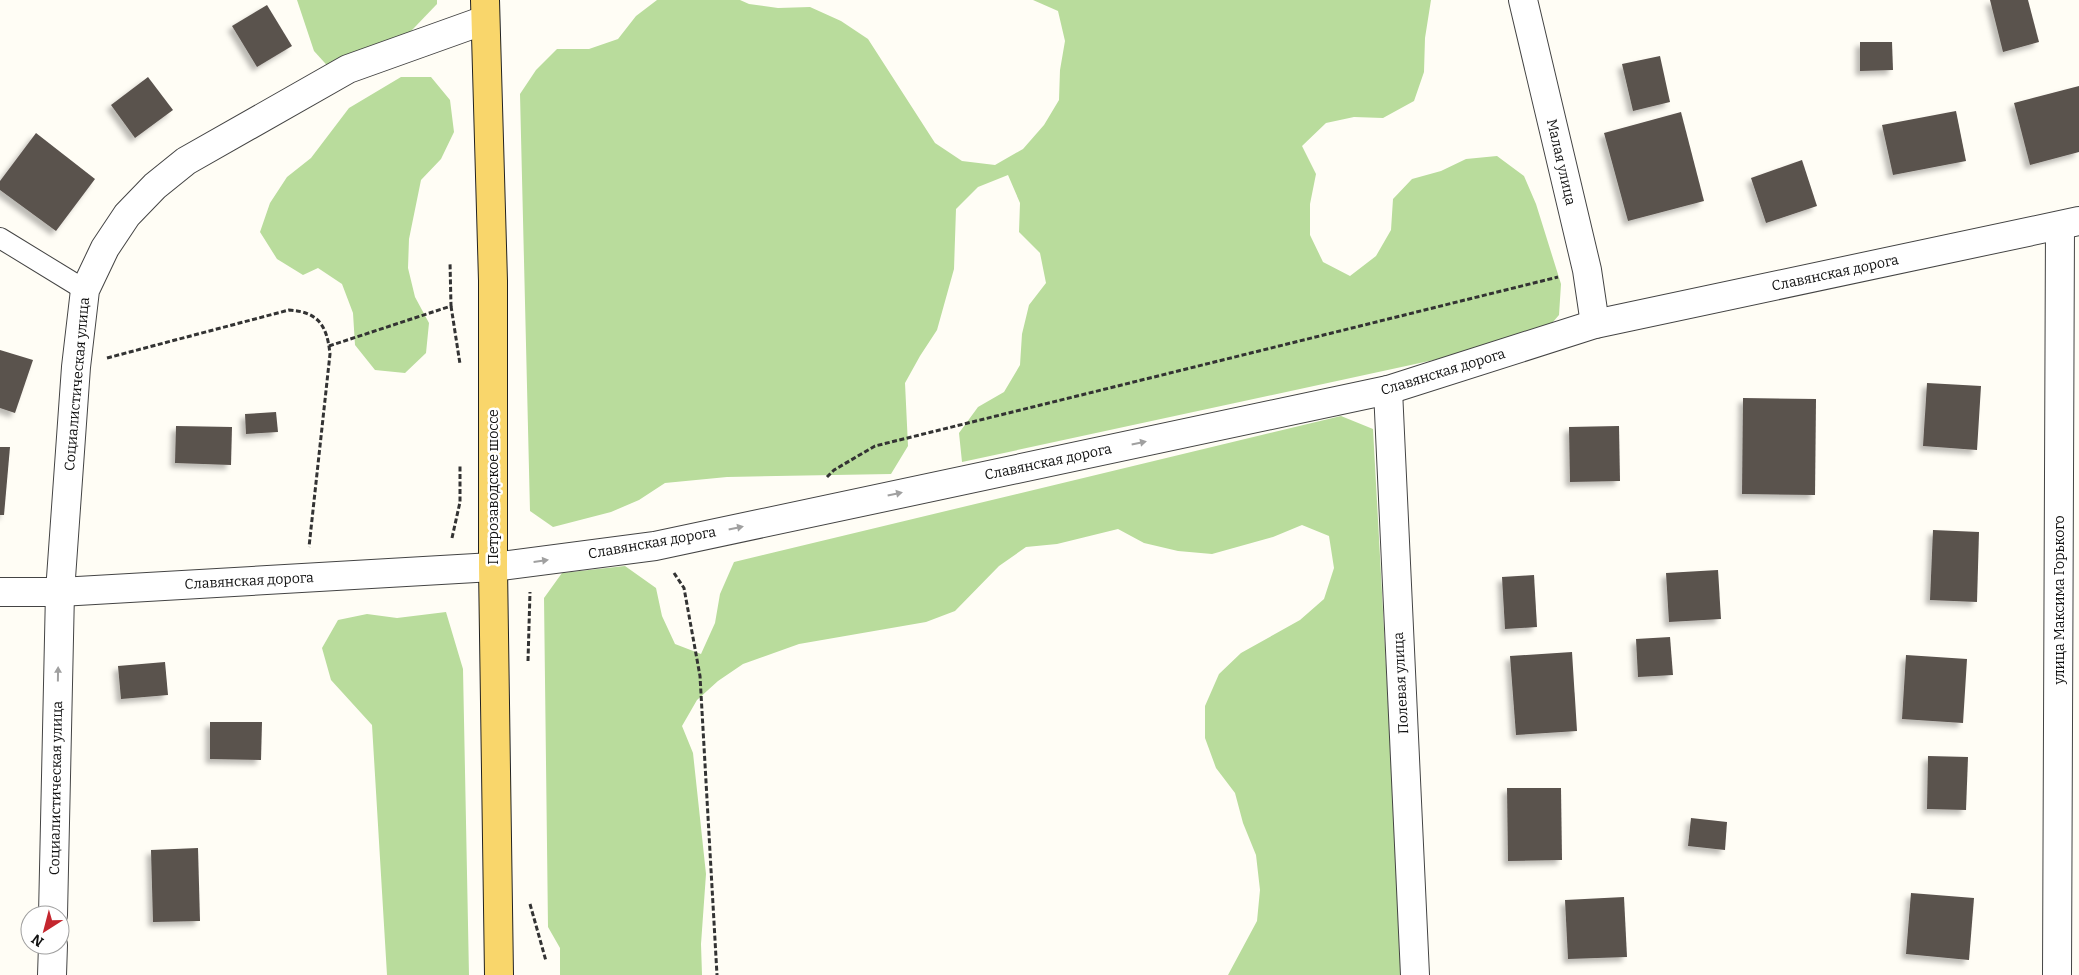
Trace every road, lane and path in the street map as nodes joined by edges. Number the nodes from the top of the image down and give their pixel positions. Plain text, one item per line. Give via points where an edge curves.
1 (1523, 0) edge
2 (485, 10) edge
3 (2070, 223) edge
4 (0, 238) edge
5 (450, 262) dead end
6 (1587, 270) junction
7 (86, 290) junction
8 (451, 306) junction
9 (1595, 324) junction
10 (329, 346) junction
11 (76, 367) junction
12 (461, 367) dead end
13 (1388, 390) junction
14 (460, 463) dead end
15 (823, 481) dead end
16 (460, 502) dead end
17 (655, 546) junction
18 (533, 562) junction
19 (493, 567) junction
20 (306, 578) junction
21 (0, 592) edge
22 (60, 592) junction
23 (528, 665) dead end
24 (529, 898) dead end
25 (54, 905) edge
26 (53, 955) edge
27 (546, 961) dead end
28 (52, 975) edge
29 (499, 975) edge
30 (717, 975) edge
31 (1414, 975) edge
32 (2057, 975) edge

1 - 6 street, Малая улица
2 - 7 street, Социалистическая улица via 348,69 186,161 155,186 128,215 105,248
2 - 19 main road, Петрозаводское шоссе via 493,281
3 - 9 street, Славянская дорога
3 - 32 street, улица Максима Горького
4 - 7 lane
5 - 8 path
6 - 9 street, Малая улица
6 - 15 path via 875,446 834,470
7 - 11 street, Социалистическая улица
8 - 10 path
8 - 12 path
9 - 13 street, Славянская дорога
10 - 11 path via 325,329 319,321 300,311 289,310
10 - 20 path
11 - 22 street, Социалистическая улица
17 -> 13 street, Славянская дорога
13 - 31 street, Полевая улица
14 - 16 path
18 -> 17 street, Славянская дорога
17 - 30 path via 684,588 700,676
18 - 19 street, Славянская дорога
18 - 23 path
19 - 20 street, Славянская дорога
19 - 29 main road, Петрозаводское шоссе
20 - 22 street, Славянская дорога
21 - 22 street, Славянская дорога
25 -> 22 street, Социалистическая улица
24 - 27 path
26 - 28 street

